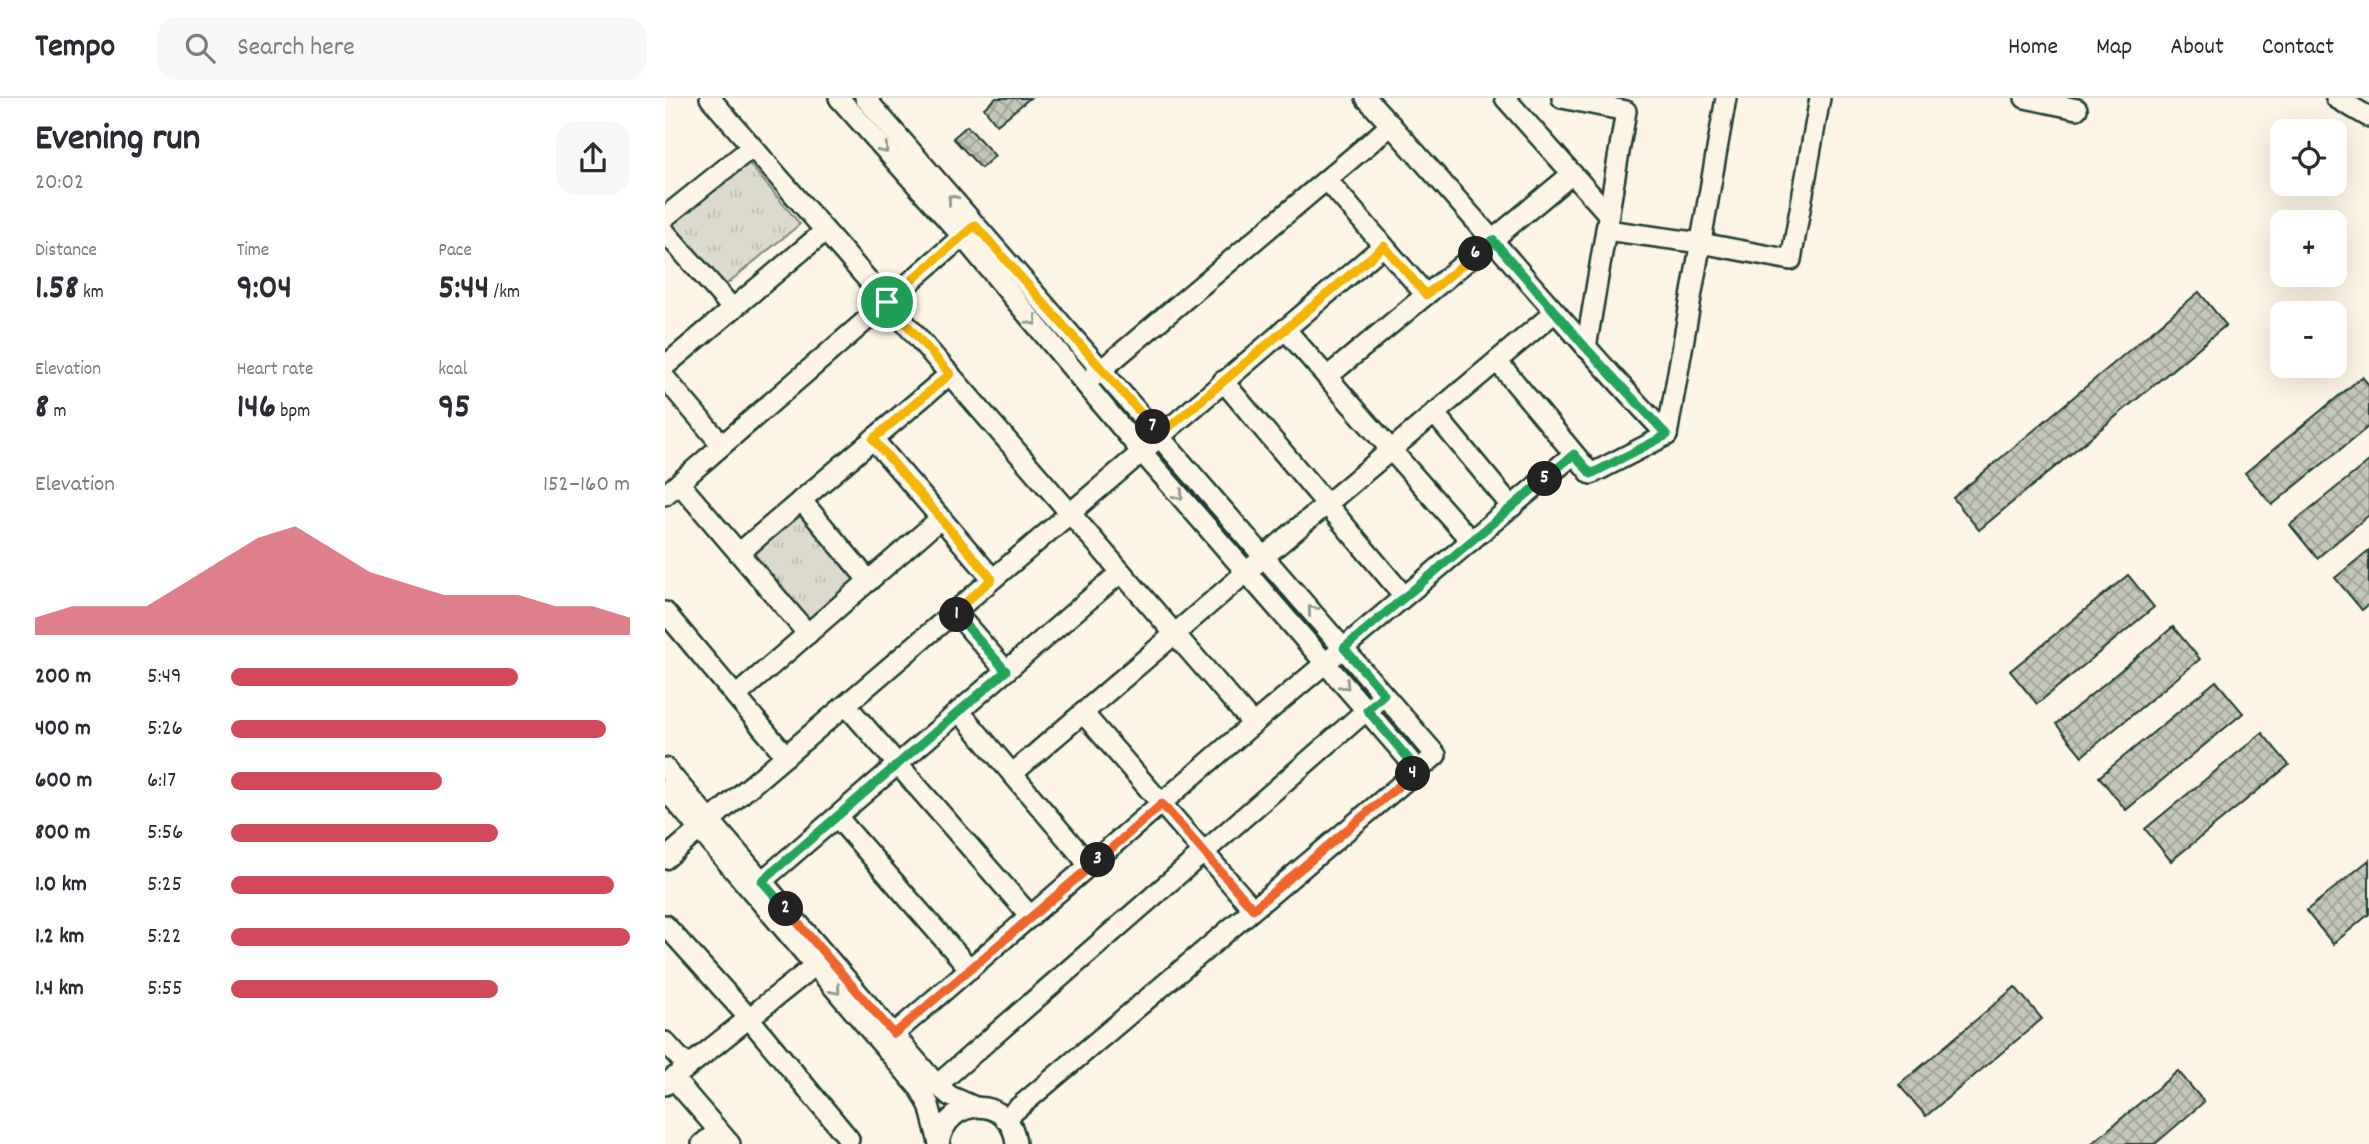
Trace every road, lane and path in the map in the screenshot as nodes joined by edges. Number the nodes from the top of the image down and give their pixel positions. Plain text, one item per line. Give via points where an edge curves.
1 (709, 98) edge
2 (839, 98) edge
3 (865, 98) edge
4 (1366, 98) edge
5 (1505, 98) edge
6 (1562, 98) edge
7 (1727, 98) edge
8 (1821, 98) edge
9 (2025, 98) edge
10 (2070, 98) edge
11 (2336, 98) edge
12 (2369, 117) edge
13 (1391, 125) junction
14 (752, 147) junction
15 (1572, 174) junction
16 (1327, 180) junction
17 (665, 217) edge
18 (1607, 222) junction
19 (825, 231) junction
20 (969, 231) junction
21 (665, 232) edge
22 (1493, 240) junction
23 (1701, 243) junction
24 (1384, 246) junction
25 (1426, 295) junction
26 (887, 302) junction
27 (733, 309) junction
28 (1555, 312) junction
29 (1285, 329) junction
30 (1586, 348) junction
31 (1497, 361) junction
32 (665, 366) edge
33 (1103, 370) junction
34 (950, 374) junction
35 (665, 377) edge
36 (1327, 377) junction
37 (1223, 382) junction
38 (1084, 384) junction
39 (1434, 413) junction
40 (1160, 435) junction
41 (1667, 435) junction
42 (873, 439) junction
43 (722, 445) junction
44 (1391, 450) junction
45 (1141, 451) junction
46 (1574, 454) junction
47 (672, 489) edge
48 (801, 500) junction
49 (1326, 504) junction
50 (1512, 507) junction
51 (1069, 513) junction
52 (941, 518) junction
53 (1471, 541) junction
54 (739, 553) junction
55 (1265, 556) junction
56 (1121, 572) junction
57 (1247, 572) junction
58 (992, 579) junction
59 (869, 581) junction
60 (1404, 596) junction
61 (665, 612) edge
62 (955, 612) junction
63 (809, 634) junction
64 (1175, 634) junction
65 (1344, 648) junction
66 (1325, 664) junction
67 (1006, 671) junction
68 (1384, 694) junction
69 (736, 696) junction
70 (846, 705) junction
71 (1367, 710) junction
72 (959, 711) junction
73 (1083, 713) junction
74 (1253, 724) junction
75 (786, 756) junction
76 (898, 764) junction
77 (665, 768) edge
78 (1418, 770) junction
79 (1012, 774) junction
80 (665, 789) edge
81 (1162, 804) junction
82 (837, 817) junction
83 (705, 825) junction
84 (1204, 852) junction
85 (665, 859) edge
86 (1090, 866) junction
87 (762, 881) junction
88 (1253, 909) junction
89 (1031, 917) junction
90 (665, 925) edge
91 (821, 961) junction
92 (970, 970) junction
93 (748, 1017) junction
94 (894, 1034) junction
95 (665, 1042) edge
96 (675, 1076) edge
97 (937, 1085) junction
98 (975, 1107) junction
99 (1005, 1119) junction
100 (724, 1137) edge
101 (849, 1139) dead end
102 (939, 1143) edge
103 (702, 1144) edge
104 (1016, 1144) edge

1 - 14 street
2 -> 20 street
20 -> 3 street
4 - 13 street
5 - 15 street
6 - 18 street via 1626,111
7 - 23 street
8 - 23 street via 1791,260
9 - 10 street via 2077,109
11 - 12 street
13 - 16 street
13 - 22 street
14 - 17 street
14 - 19 street
15 - 18 street
15 - 22 street
16 - 24 street
16 - 33 street
18 - 23 street
18 - 30 street
19 - 26 street
19 - 27 street
20 - 26 street
20 - 33 street
20 -> 38 street
21 - 27 street
22 - 25 street
22 - 28 street
23 - 41 street
24 - 25 street
24 - 29 street
25 - 36 street
26 - 34 street
26 - 43 street
27 - 32 street
28 - 30 street
28 - 31 street
29 - 36 street
29 - 37 street
30 - 41 street
31 - 39 street
31 - 46 street
33 - 38 street
33 - 40 street
34 - 42 street
34 - 51 street
35 - 43 street
36 - 44 street
37 - 40 street
37 - 49 street
38 - 45 street
39 - 44 street
39 - 50 street
40 - 45 street
40 - 55 street
41 - 46 street via 1591,474
42 - 48 street
42 - 52 street
43 - 47 street
44 - 49 street
44 - 53 street
45 - 51 street
45 -> 57 street
46 - 50 street
47 - 54 street
48 - 54 street
48 - 59 street
49 - 55 street
49 - 60 street
50 - 53 street
51 - 56 street
51 - 58 street
52 - 58 street
52 - 59 street
53 - 60 street
54 - 63 street
55 - 57 street
65 -> 55 street
56 - 64 street
56 - 67 street
57 - 64 street
57 - 66 street
58 - 62 street
59 - 63 street
60 - 65 street
61 - 69 street
62 - 67 street
62 - 70 street
63 - 69 street
64 - 73 street
64 - 74 street
65 - 66 street
65 - 68 street
66 -> 71 street
66 - 74 street
67 - 72 street
68 - 71 street
68 - 78 street via 1436,755
69 - 75 street
70 - 75 street
70 - 76 street
71 - 78 street
71 - 84 street
72 - 76 street
72 - 79 street
73 - 79 street
73 - 81 street
74 - 81 street
75 - 83 street
76 - 82 street
76 - 89 street
77 - 83 street
78 - 88 street
79 - 86 street
80 - 83 street
81 - 84 street
81 - 86 street
82 - 87 street
82 - 92 street
83 - 85 street
83 - 87 street
83 - 91 street
84 - 88 street
84 - 97 street
86 - 89 street
87 - 91 street
88 - 99 street
89 - 92 street
90 - 93 street
91 - 93 street
91 - 94 street
91 -> 102 street via 920,1089
92 - 94 street
93 - 96 street
93 - 101 street
94 - 97 street
95 - 96 street
96 - 100 street
97 - 98 street via 950,1097
98 - 99 street via 993,1110
98 - 102 street via 950,1118
99 - 104 street
100 - 103 street

